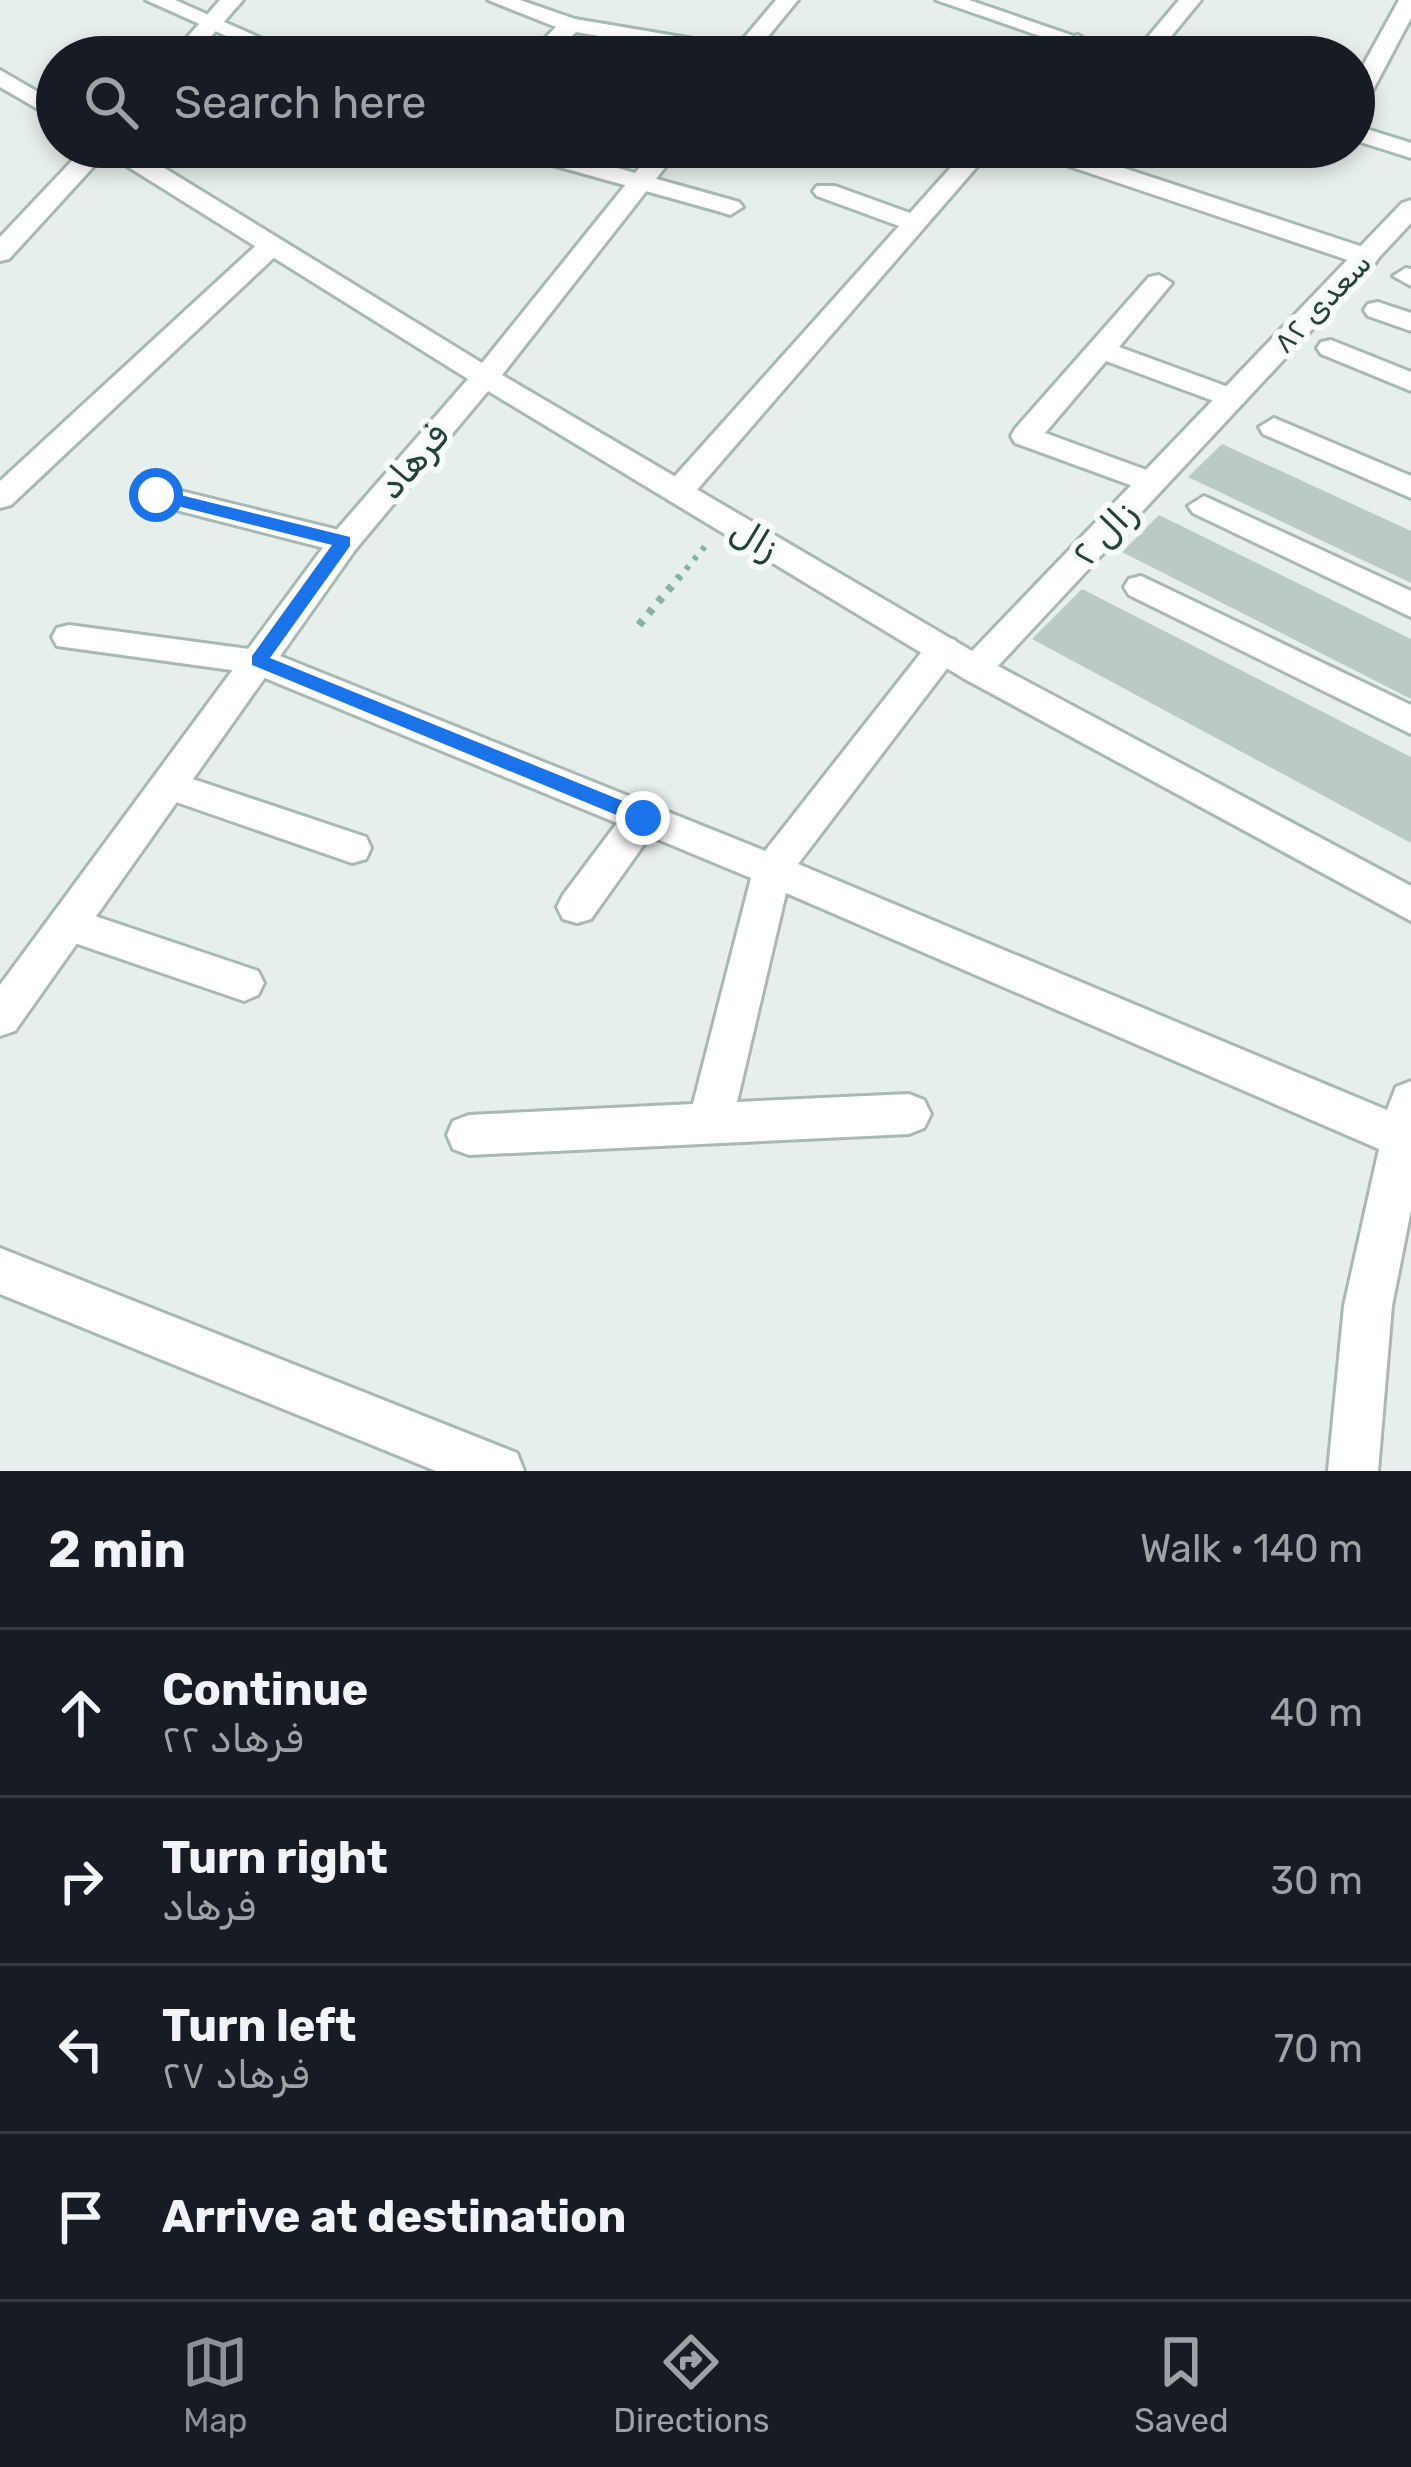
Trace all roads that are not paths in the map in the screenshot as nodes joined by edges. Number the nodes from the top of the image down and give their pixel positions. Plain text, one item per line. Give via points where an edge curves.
1 (157, 0) edge
2 (232, 0) edge
3 (499, 0) edge
4 (578, 0) edge
5 (787, 0) edge
6 (947, 0) edge
7 (1190, 0) edge
8 (1410, 0) edge
9 (563, 23) junction
10 (212, 24) junction
11 (201, 36) edge
12 (241, 36) edge
13 (553, 36) edge
14 (633, 36) edge
15 (757, 36) edge
16 (1036, 36) edge
17 (1160, 36) edge
18 (1375, 65) edge
19 (0, 77) edge
20 (36, 99) edge
21 (1375, 139) edge
22 (1411, 151) edge
23 (79, 168) edge
24 (147, 168) edge
25 (586, 168) edge
26 (653, 168) edge
27 (963, 168) edge
28 (1099, 168) edge
29 (640, 184) junction
30 (826, 191) dead end
31 (730, 207) dead end
32 (1411, 208) edge
33 (915, 223) junction
34 (272, 245) junction
35 (0, 253) edge
36 (1366, 257) junction
37 (1159, 283) dead end
38 (1378, 310) dead end
39 (1411, 323) edge
40 (1330, 348) dead end
41 (1099, 349) junction
42 (485, 377) junction
43 (1411, 382) edge
44 (1232, 398) junction
45 (1274, 427) dead end
46 (1152, 482) junction
47 (1411, 488) edge
48 (678, 492) junction
49 (156, 495) dead end
50 (0, 498) edge
51 (1204, 506) dead end
52 (344, 542) junction
53 (1142, 587) dead end
54 (1411, 604) edge
55 (69, 637) dead end
56 (959, 659) junction
57 (258, 661) junction
58 (1411, 721) edge
59 (169, 785) junction
60 (643, 818) junction
61 (352, 848) dead end
62 (772, 870) junction
63 (1411, 905) edge
64 (577, 907) dead end
65 (68, 924) junction
66 (244, 982) dead end
67 (0, 1018) edge
68 (909, 1114) dead end
69 (1407, 1119) edge
70 (710, 1123) junction
71 (469, 1135) dead end
72 (0, 1271) edge
73 (499, 1471) edge
74 (1353, 1471) edge

1 - 10 street
2 - 10 street
3 - 9 street
4 - 9 street
5 - 15 street
6 - 16 street
7 - 17 street
8 - 18 street
9 - 13 street
9 - 14 street
10 - 11 street
10 - 12 street
19 - 20 street
21 - 22 street
23 - 35 street
24 - 34 street, زال
25 - 29 street
26 - 29 street, فرهاد
27 - 33 street
28 - 36 street
29 - 31 street
29 - 42 street, فرهاد
30 - 33 street
32 - 36 street, سعدی ۸۲
33 - 48 street
34 - 42 street, زال
34 - 50 street
36 - 44 street, سعدی ۸۲
37 - 41 street
38 - 39 street
40 - 43 street
41 - 44 street
41 - 46 street via 1026,436
42 - 48 street, زال
42 - 52 street, فرهاد
44 - 46 street, زال ۲
45 - 47 street
46 - 56 street, زال ۲
48 - 56 street, زال
49 - 52 street
51 - 54 street
52 - 57 street, فرهاد
53 - 58 street
55 - 57 street
56 - 62 street, زال ۲
56 - 63 street, زال
57 - 59 street, فرهاد
57 - 60 street
59 - 61 street
59 - 65 street, فرهاد
60 - 62 street
60 - 64 street
62 - 69 street
62 - 70 street
65 - 66 street
65 - 67 street, فرهاد
68 - 70 street
69 - 74 street via 1368,1306
70 - 71 street
72 - 73 street

